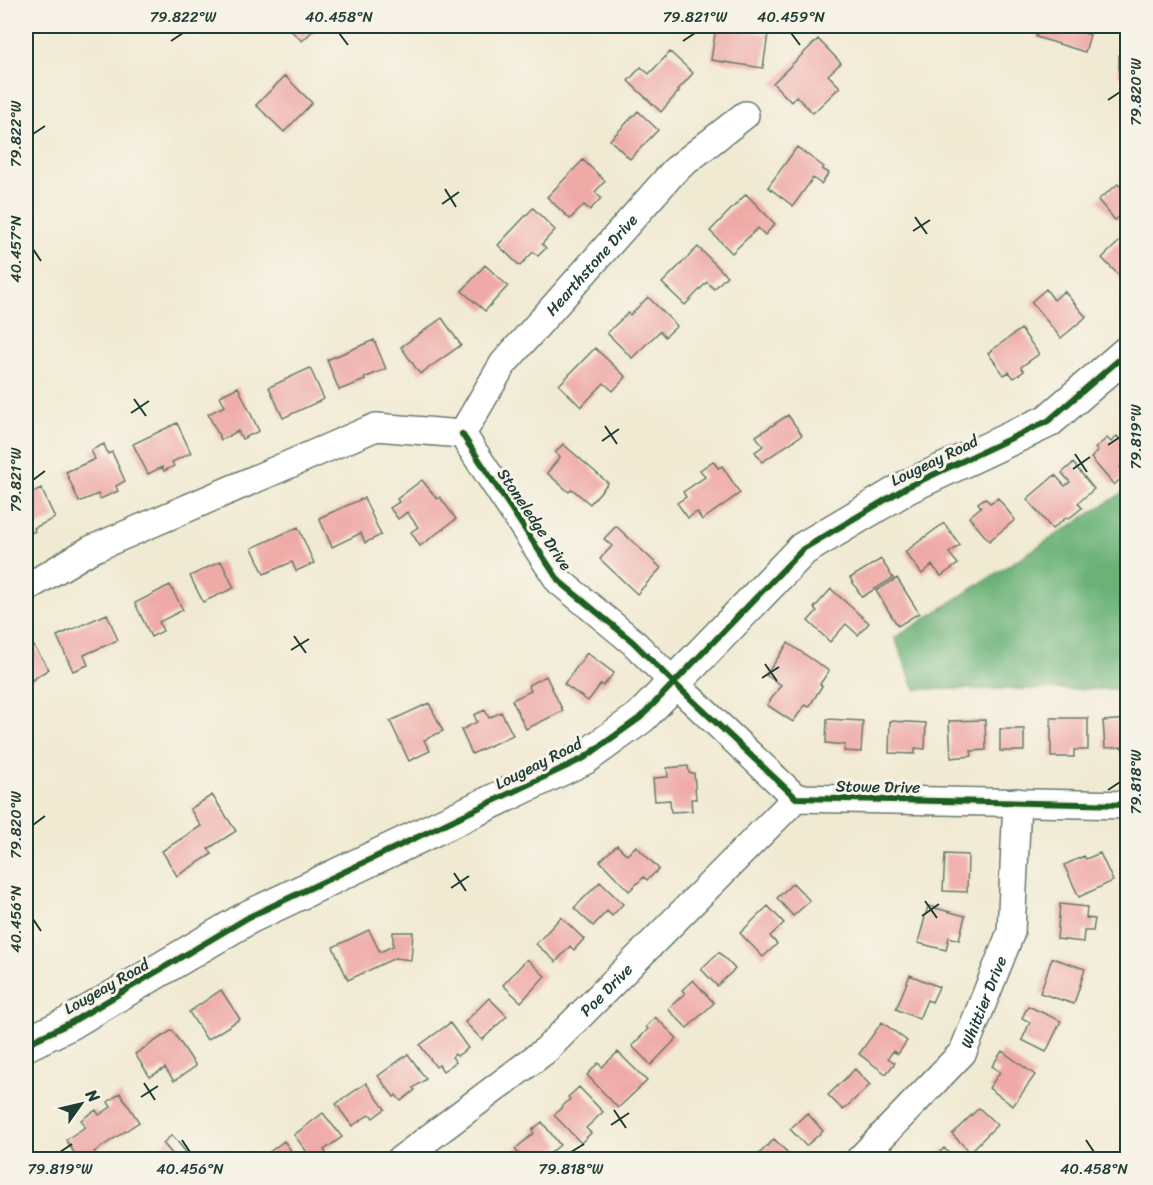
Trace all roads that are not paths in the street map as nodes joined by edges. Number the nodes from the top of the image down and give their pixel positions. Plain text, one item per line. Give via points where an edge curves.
1 (745, 115) dead end
2 (1128, 352) edge
3 (462, 434) junction
4 (26, 588) edge
5 (674, 683) junction
6 (796, 798) junction
7 (1017, 802) junction
8 (1128, 805) edge
9 (26, 1044) edge
10 (400, 1160) edge
11 (860, 1160) edge

1 - 3 street, Hearthstone Drive via 667,179 503,364
2 - 5 street, Lougeay Road via 1047,422 907,487 803,549
3 - 4 street via 376,427 90,550
3 - 5 street, Stoneledge Drive via 559,581 633,642
5 - 6 street
5 - 9 street, Lougeay Road via 641,717 584,758 249,917 70,1023
6 - 7 street, Stowe Drive
6 - 10 street, Poe Drive via 546,1050
7 - 8 street, Stowe Drive
7 - 11 street, Whittier Drive via 1011,932 963,1052

